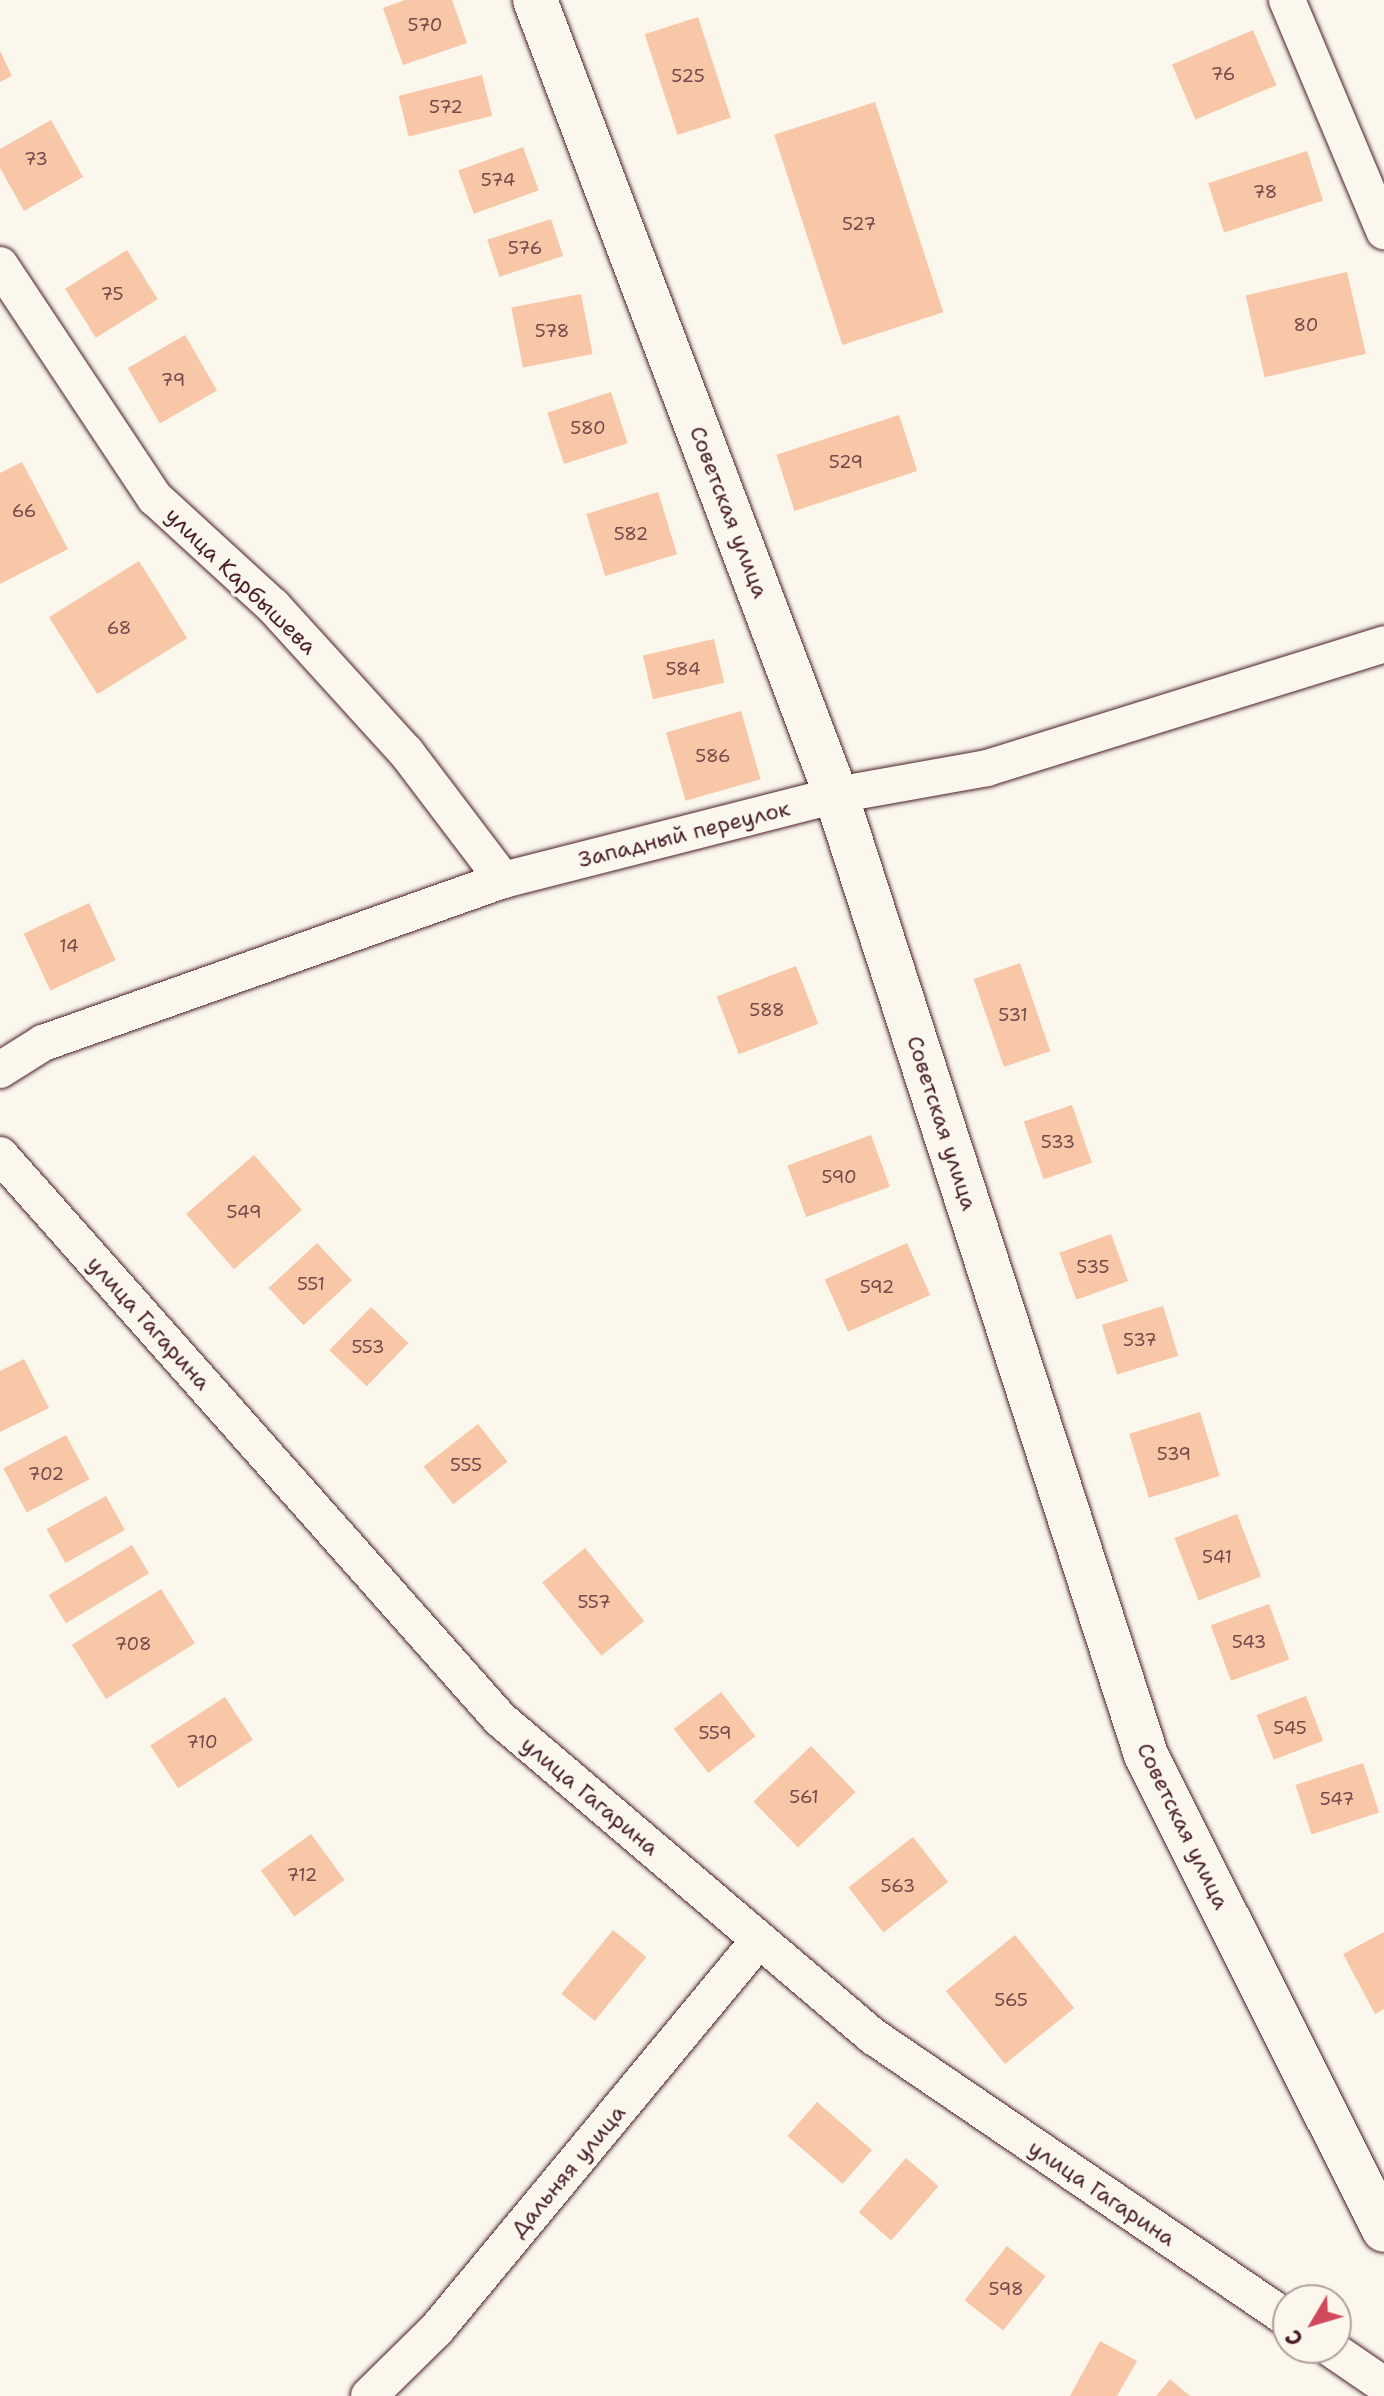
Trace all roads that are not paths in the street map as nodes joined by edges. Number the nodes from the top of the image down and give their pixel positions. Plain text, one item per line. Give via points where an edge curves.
1 (535, 0) edge
2 (1287, 0) edge
3 (1384, 231) edge
4 (0, 265) edge
5 (1384, 644) edge
6 (836, 795) junction
7 (503, 880) junction
8 (0, 1070) edge
9 (0, 1155) edge
10 (759, 1940) junction
11 (1384, 2230) edge
12 (1272, 2308) edge
13 (1352, 2363) edge
14 (1384, 2385) edge
15 (369, 2396) edge

1 - 6 street, Советская улица
2 - 3 street
4 - 7 street, улица Карбышева via 155,498 273,606 406,752
5 - 6 street, Западный переулок via 987,768
6 - 7 street, Западный переулок
6 - 11 street, Советская улица via 1146,1755
7 - 8 street, Западный переулок via 43,1043
9 - 10 street, улица Гагарина via 500,1719
10 - 12 street, улица Гагарина via 874,2037
10 - 15 street, Дальняя улица via 437,2329
13 - 14 street

